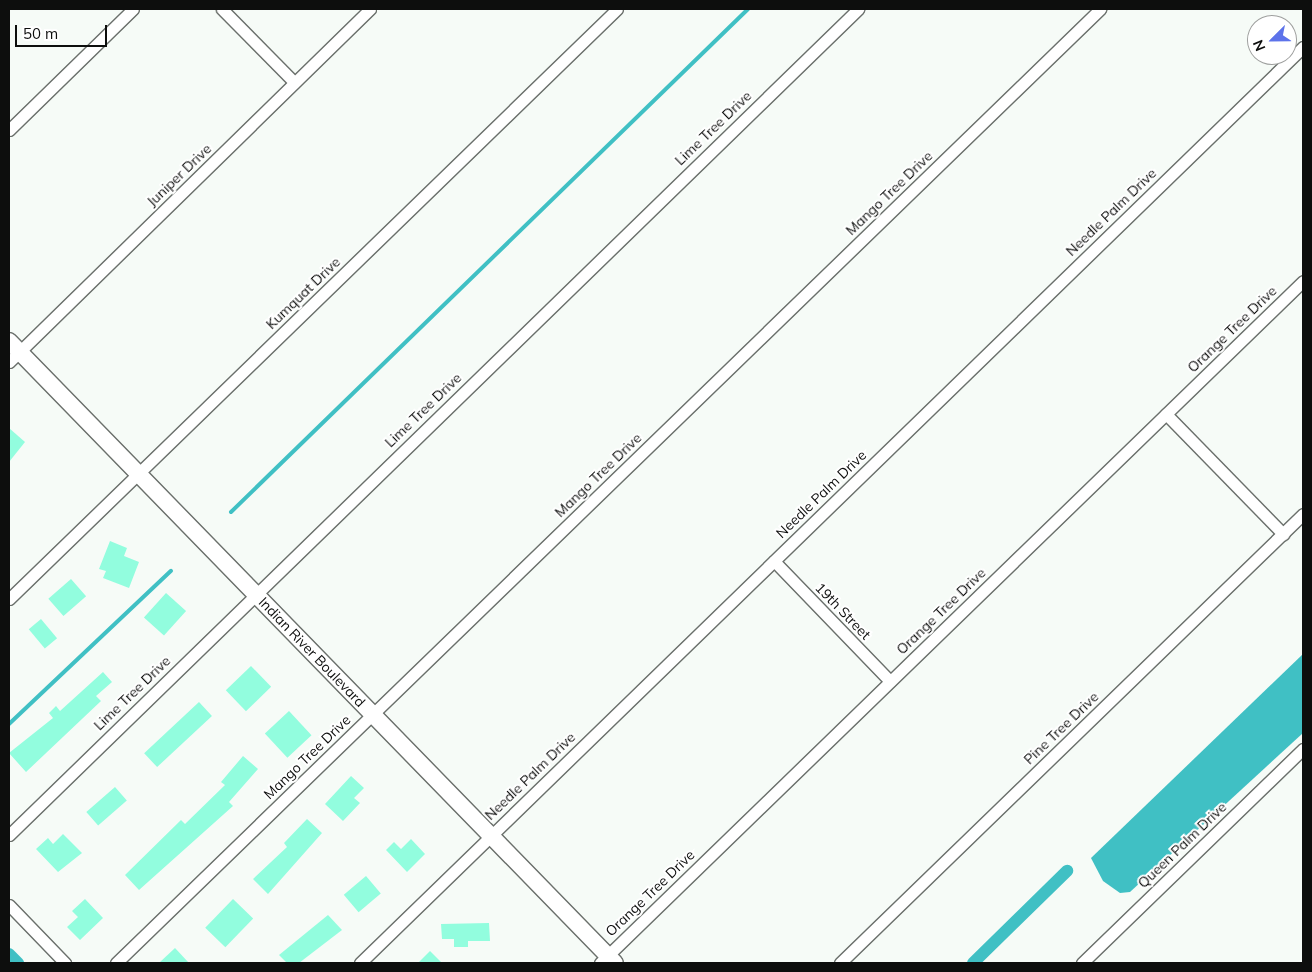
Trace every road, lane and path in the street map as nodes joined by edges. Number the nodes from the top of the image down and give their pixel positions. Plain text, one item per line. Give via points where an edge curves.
1 (133, 9) edge
2 (222, 9) edge
3 (370, 9) edge
4 (617, 9) edge
5 (858, 9) edge
6 (1100, 9) edge
7 (1303, 47) edge
8 (294, 82) junction
9 (9, 130) edge
10 (1303, 281) edge
11 (12, 352) edge
12 (1166, 414) junction
13 (138, 474) junction
14 (1303, 514) edge
15 (1283, 534) junction
16 (774, 561) junction
17 (255, 594) junction
18 (9, 599) edge
19 (890, 681) junction
20 (372, 715) junction
21 (1303, 749) edge
22 (9, 835) edge
23 (490, 836) junction
24 (9, 905) edge
25 (608, 961) edge
26 (65, 963) edge
27 (116, 963) edge
28 (360, 963) edge
29 (840, 963) edge
30 (1082, 963) edge

1 - 9 street
2 - 8 street
3 - 8 street, Juniper Drive
4 - 13 street, Kumquat Drive
5 - 17 street, Lime Tree Drive
6 - 20 street, Mango Tree Drive
7 - 16 street, Needle Palm Drive
8 - 11 street, Juniper Drive
10 - 12 street, Orange Tree Drive
11 - 13 main road, Indian River Boulevard
12 - 15 street
12 - 19 street, Orange Tree Drive
13 - 17 main road, Indian River Boulevard
13 - 18 street, Kumquat Drive
14 - 15 street, Pine Tree Drive
15 - 29 street, Pine Tree Drive
16 - 19 street, 19th Street
16 - 23 street, Needle Palm Drive
17 - 20 main road, Indian River Boulevard
17 - 22 street, Lime Tree Drive
19 - 25 street, Orange Tree Drive
20 - 23 main road, Indian River Boulevard
20 - 27 street, Mango Tree Drive
21 - 30 street, Queen Palm Drive
23 - 25 main road, Indian River Boulevard
23 - 28 street, Needle Palm Drive
24 - 26 street

